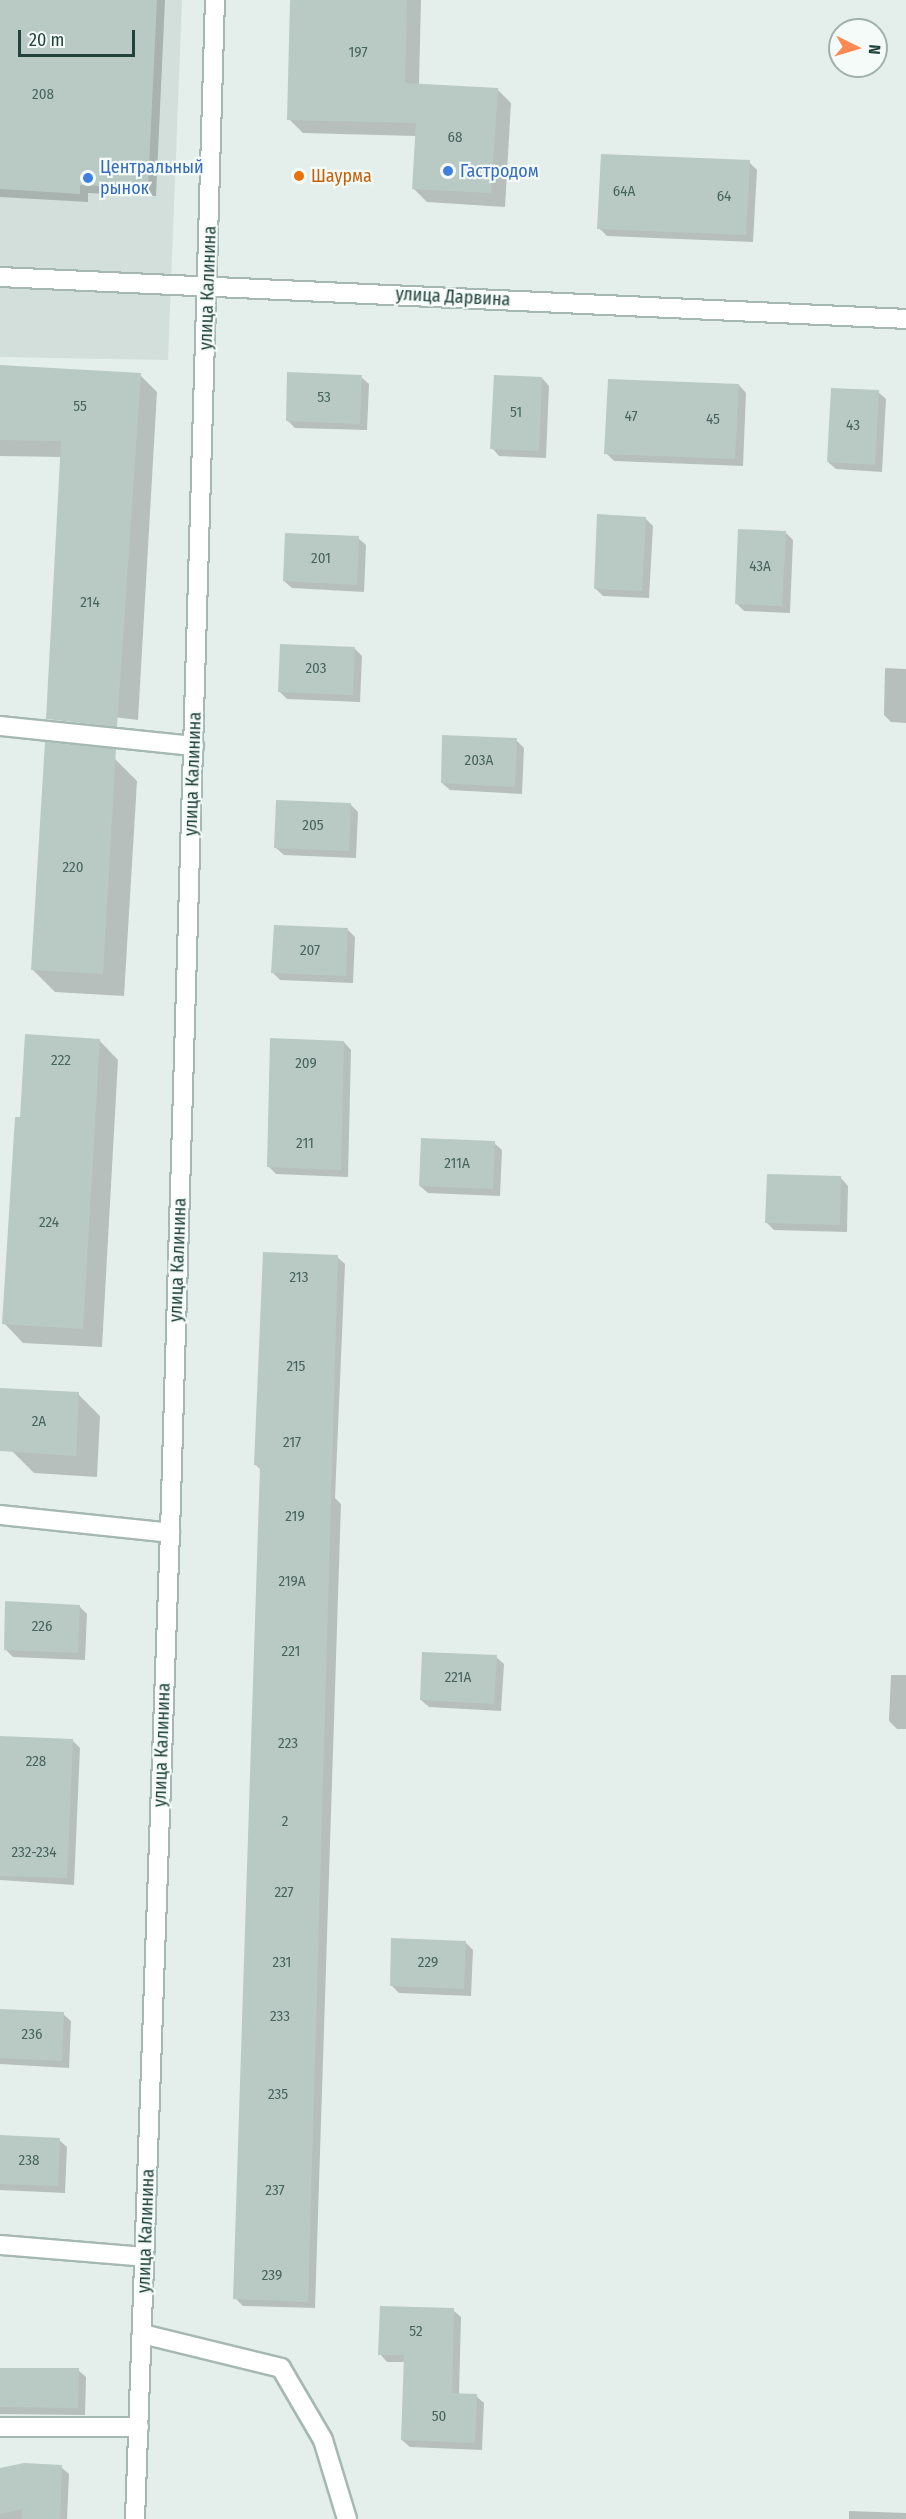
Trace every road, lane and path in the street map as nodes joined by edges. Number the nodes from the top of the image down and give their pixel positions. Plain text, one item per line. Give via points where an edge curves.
1 (215, 0) edge
2 (0, 277) edge
3 (208, 285) junction
4 (906, 319) edge
5 (0, 726) edge
6 (194, 746) junction
7 (0, 1515) edge
8 (170, 1533) junction
9 (0, 2245) edge
10 (145, 2258) junction
11 (142, 2334) junction
12 (0, 2427) edge
13 (139, 2427) junction
14 (135, 2519) edge
15 (347, 2519) edge

1 - 3 street, улица Калинина
2 - 3 street, улица Дарвина
3 - 4 street, улица Дарвина
3 - 6 street, улица Калинина
5 - 6 street
6 - 8 street, улица Калинина
7 - 8 street
8 - 10 street, улица Калинина
9 - 10 street
10 - 11 street, улица Калинина
11 - 13 street, улица Калинина
11 - 15 street via 281,2368 323,2440
12 - 13 street
13 - 14 street, улица Калинина

